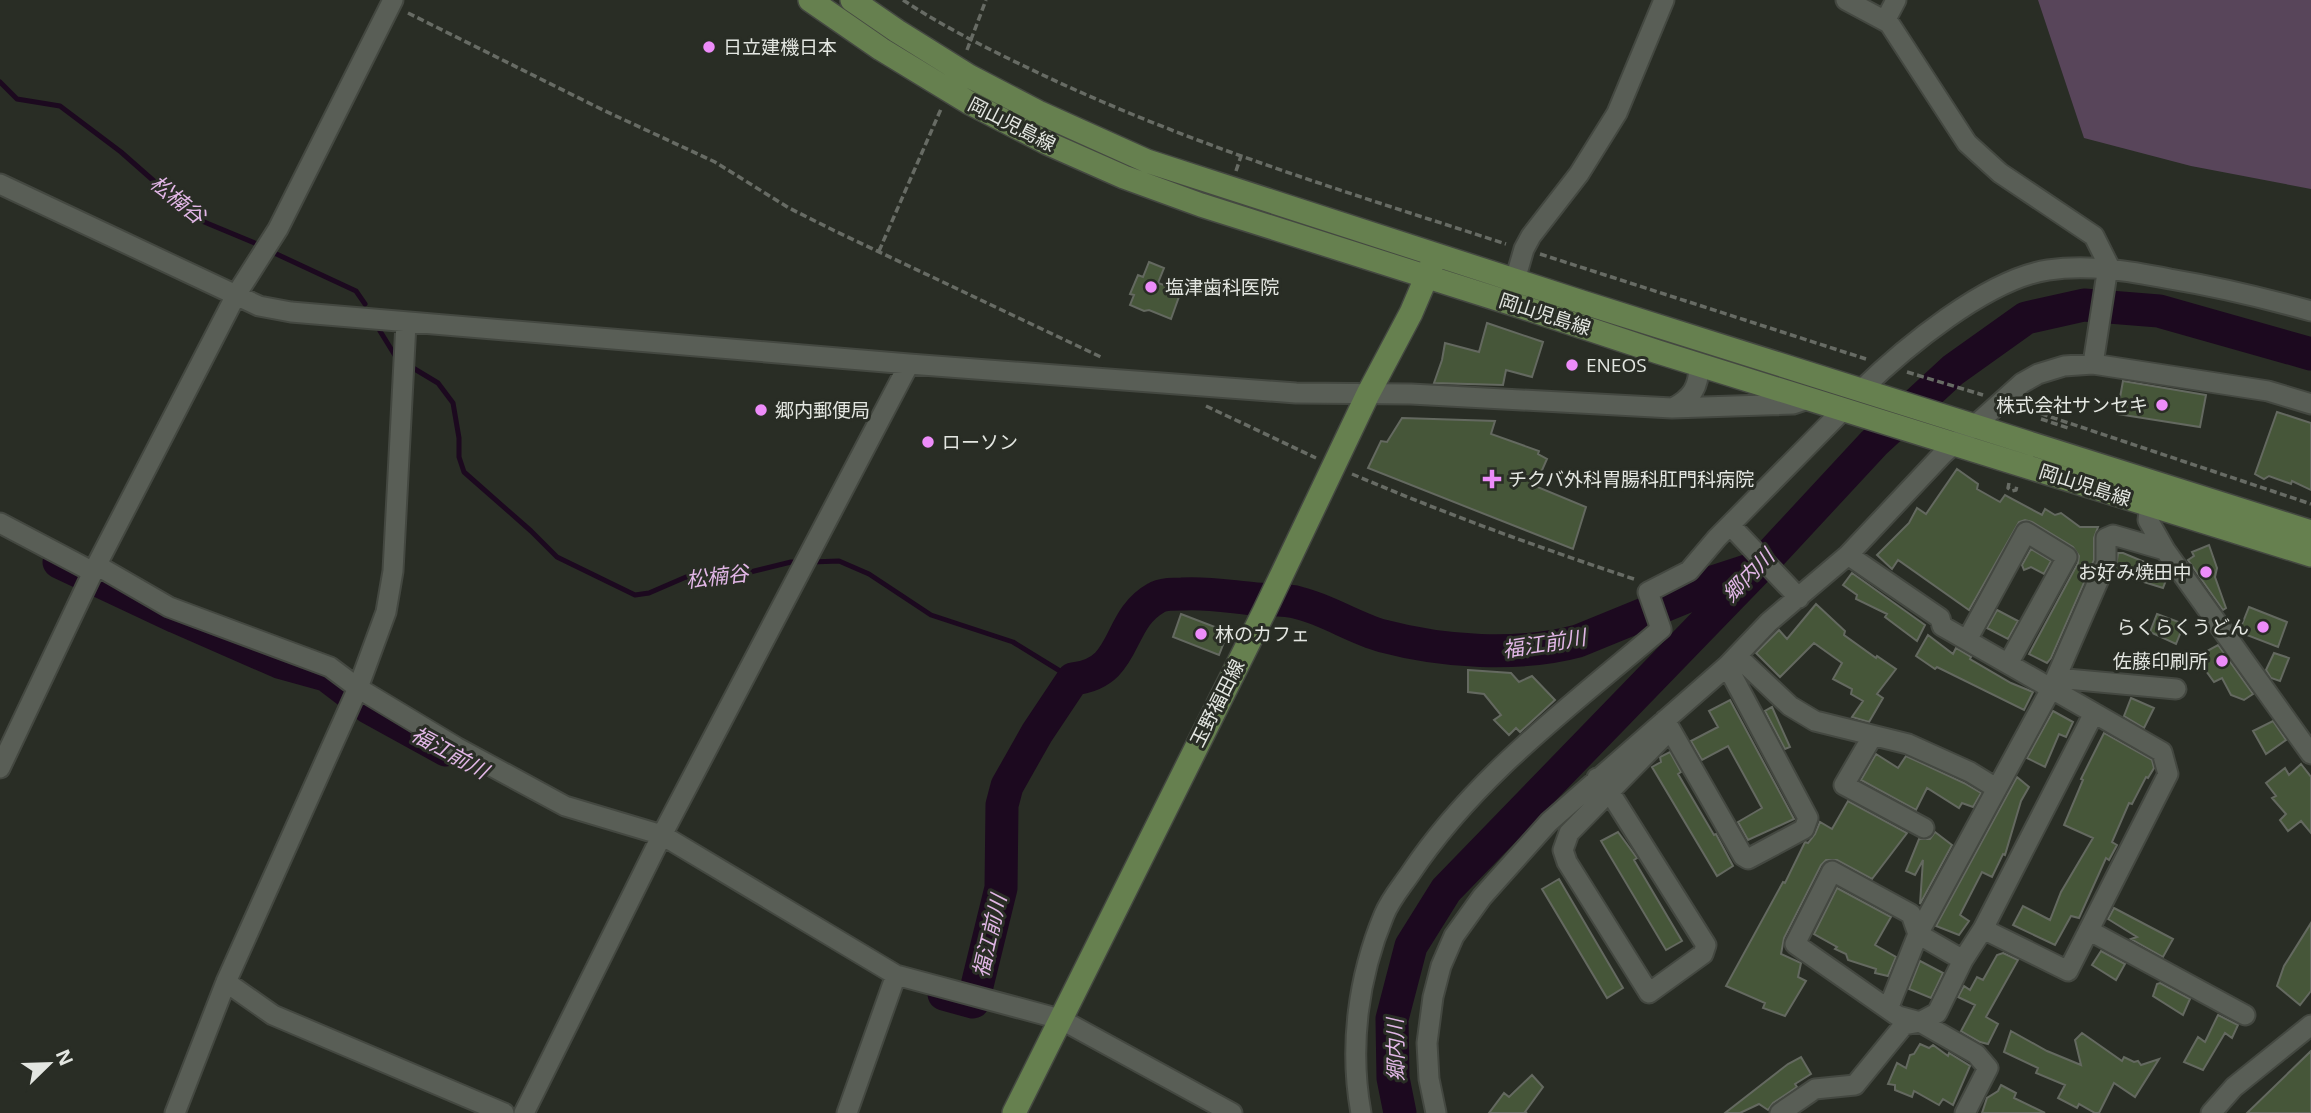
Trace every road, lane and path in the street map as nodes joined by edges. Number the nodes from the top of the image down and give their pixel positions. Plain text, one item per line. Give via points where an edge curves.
1 (810, 0) edge
2 (852, 0) edge
3 (903, 0) edge
4 (986, 0) edge
5 (1664, 0) edge
6 (1846, 0) edge
7 (1896, 0) edge
8 (392, 2) edge
9 (1885, 21) junction
10 (970, 40) junction
11 (959, 70) junction
12 (949, 91) junction
13 (1241, 156) junction
14 (1238, 176) dead end
15 (0, 184) edge
16 (1398, 209) junction
17 (1396, 218) dead end
18 (1524, 249) junction
19 (879, 251) junction
20 (1436, 255) junction
21 (2109, 270) junction
22 (1426, 278) junction
23 (1516, 280) junction
24 (236, 295) junction
25 (1582, 302) junction
26 (2311, 311) edge
27 (406, 323) junction
28 (1571, 323) junction
29 (1103, 359) dead end
30 (2093, 363) junction
31 (909, 364) junction
32 (1699, 365) junction
33 (1891, 367) junction
34 (1866, 392) junction
35 (1368, 394) junction
36 (1988, 397) dead end
37 (1808, 399) junction
38 (2311, 404) edge
39 (1204, 405) dead end
40 (2018, 407) dead end
41 (1672, 408) junction
42 (1848, 412) junction
43 (2041, 419) dead end
44 (2068, 428) dead end
45 (1958, 432) junction
46 (1328, 464) junction
47 (2011, 478) dead end
48 (2018, 483) dead end
49 (2311, 504) edge
50 (2150, 505) junction
51 (0, 523) edge
52 (1732, 527) junction
53 (2271, 531) junction
54 (2311, 532) edge
55 (2165, 550) junction
56 (1848, 555) junction
57 (2311, 555) edge
58 (96, 569) junction
59 (1654, 593) junction
60 (1796, 594) junction
61 (1967, 640) junction
62 (2008, 664) junction
63 (1732, 666) junction
64 (2054, 684) junction
65 (358, 688) junction
66 (2176, 689) dead end
67 (2094, 713) junction
68 (1668, 725) junction
69 (1872, 737) junction
70 (2311, 754) edge
71 (0, 768) edge
72 (1603, 785) junction
73 (1996, 788) junction
74 (1924, 828) dead end
75 (662, 835) junction
76 (1983, 929) junction
77 (2090, 931) junction
78 (1918, 934) junction
79 (1963, 960) junction
80 (896, 975) junction
81 (226, 982) junction
82 (1888, 1009) junction
83 (2245, 1015) dead end
84 (1060, 1019) junction
85 (1920, 1022) junction
86 (2311, 1025) edge
87 (1229, 1112) edge
88 (176, 1113) edge
89 (504, 1113) edge
90 (524, 1113) edge
91 (847, 1113) edge
92 (1014, 1113) edge
93 (1361, 1113) edge
94 (1436, 1113) edge
95 (1780, 1113) edge
96 (1965, 1113) edge
97 (2211, 1113) edge

1 - 12 main road, 岡山児島線
2 - 11 main road, 岡山児島線
3 - 10 path
4 - 10 path
5 - 18 street via 1617,113 1580,174
6 - 9 street
7 - 9 street
8 - 19 path via 715,162 789,208
8 - 24 street via 278,229
9 - 21 street via 1967,143 2000,173 2094,236
10 - 11 path
10 - 13 path via 1090,98
11 - 12 main road
11 - 20 main road, 岡山児島線 via 1147,161
12 - 19 path
12 - 22 main road, 岡山児島線 via 1124,177
13 - 14 path
13 - 16 path
15 - 24 street
16 - 17 path
16 - 18 path
18 - 23 street
18 - 33 path
19 - 29 path
20 - 22 main road, 玉野福田線
20 - 23 main road, 岡山児島線
21 - 26 street via 2232,290
21 - 30 street
21 - 33 street via 2046,271 1999,287 1947,319
22 - 28 main road, 岡山児島線
22 - 35 main road, 玉野福田線
23 - 25 main road, 岡山児島線
24 - 27 street via 259,306 291,312
24 - 58 street
25 - 28 main road
25 - 34 main road, 岡山児島線
27 - 31 street
27 - 65 street via 394,570 386,612
28 - 32 main road, 岡山児島線
30 - 38 street via 2268,391
30 - 45 street via 2038,374
31 - 35 street via 1283,392
31 - 75 street
32 - 37 main road, 岡山児島線
32 - 41 street via 1698,385
33 - 34 street
33 - 36 path
34 - 45 main road, 岡山児島線
35 - 41 street
35 - 46 main road, 玉野福田線
37 - 41 street via 1793,404
37 - 42 main road, 岡山児島線
39 - 46 path
40 - 49 path
42 - 45 main road, 岡山児島線
42 - 52 street
43 - 44 path
45 - 50 main road, 岡山児島線
45 - 53 main road, 岡山児島線
45 - 56 street
46 - 59 path
46 - 84 main road, 玉野福田線 via 1264,612
47 - 48 path via 2008,486 2008,488 2010,491 2013,491 2016,490 2017,489 2018,486 2017,485 2016,483 2014,482 2009,483 2009,489 2013,491 2017,489 2017,486 2018,485
50 - 53 main road, 岡山児島線
50 - 55 street via 2148,520
51 - 58 street
52 - 59 street via 1689,571
52 - 60 street
53 - 54 main road, 岡山児島線
53 - 57 main road, 岡山児島線
55 - 64 street via 2113,535 2106,538 2106,563
55 - 70 street
56 - 60 street
56 - 61 street
58 - 65 street via 169,607 330,667
58 - 71 street
59 - 93 street via 1661,629 1496,770 1425,851 1385,912 1366,964 1357,1018 1356,1086
60 - 63 street
61 - 62 street
61 - 62 street via 2026,532 2067,557
62 - 64 street
63 - 68 street
63 - 68 street via 1808,818 1804,829 1748,859 1743,856
63 - 69 street via 1815,721
64 - 66 street
64 - 67 street
64 - 73 street
65 - 75 street via 565,806
65 - 81 street
67 - 76 street
67 - 77 street via 2162,752 2168,774
68 - 72 street
69 - 73 street via 1908,744
69 - 74 street via 1844,785
72 - 72 street via 1706,945 1703,954 1650,993 1563,850 1569,833
72 - 94 street via 1549,821 1454,936 1433,997 1427,1043
73 - 78 street
75 - 80 street
75 - 90 street
76 - 77 street via 2068,971
76 - 79 street
77 - 83 street
78 - 79 street
78 - 82 street
78 - 82 street via 1911,914 1832,870 1794,944
79 - 85 street via 1937,1013
80 - 84 street
80 - 91 street
81 - 88 street
81 - 89 street via 273,1015
82 - 85 street
84 - 87 street
84 - 92 main road, 玉野福田線
85 - 95 street via 1904,1024 1855,1085 1815,1089
85 - 96 street via 1976,1054 1988,1068
86 - 97 street via 2234,1087

